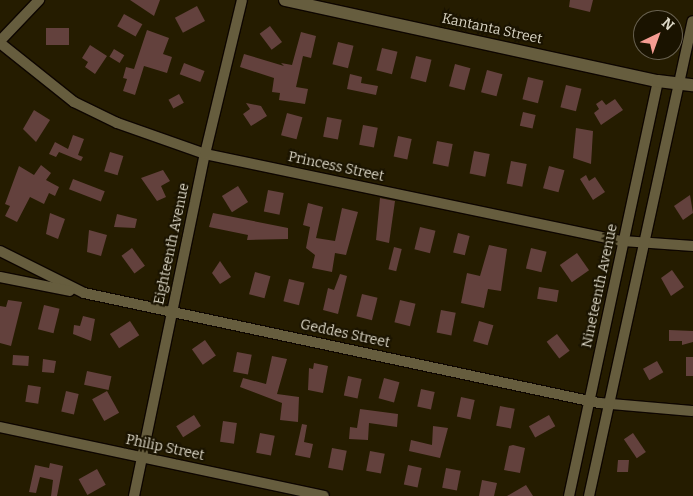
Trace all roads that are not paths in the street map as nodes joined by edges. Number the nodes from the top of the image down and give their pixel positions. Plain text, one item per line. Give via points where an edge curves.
1 (39, 0) edge
2 (242, 0) edge
3 (285, 0) edge
4 (693, 21) edge
5 (0, 42) edge
6 (658, 81) junction
7 (677, 84) junction
8 (693, 85) edge
9 (205, 154) junction
10 (623, 241) junction
11 (643, 244) junction
12 (693, 246) edge
13 (0, 251) edge
14 (0, 277) edge
15 (84, 293) junction
16 (171, 312) junction
17 (590, 401) junction
18 (608, 404) junction
19 (693, 411) edge
20 (0, 428) edge
21 (142, 457) junction
22 (134, 496) edge
23 (324, 496) edge
24 (569, 496) edge
25 (589, 496) edge

1 - 5 street
2 - 9 street, Eighteenth Avenue
3 - 6 street, Kantanta Street
4 - 7 street
5 - 9 street, Princess Street via 74,102 117,123
6 - 7 street, Kantanta Street
6 - 10 street, Nineteenth Avenue
7 - 8 street, Kantanta Street
7 - 11 street
9 - 10 street, Princess Street
9 - 16 street, Eighteenth Avenue
10 - 11 street, Princess Street
10 - 17 street, Nineteenth Avenue
11 - 12 street, Princess Street
11 - 18 street
13 - 15 street, Geddes Street
14 - 15 street
15 - 16 street, Geddes Street
16 - 17 street, Geddes Street
16 - 21 street, Eighteenth Avenue
17 - 18 street, Geddes Street
17 - 24 street, Nineteenth Avenue
18 - 19 street, Geddes Street
18 - 25 street
20 - 21 street, Philip Street
21 - 22 street, Eighteenth Avenue
21 - 23 street, Philip Street

